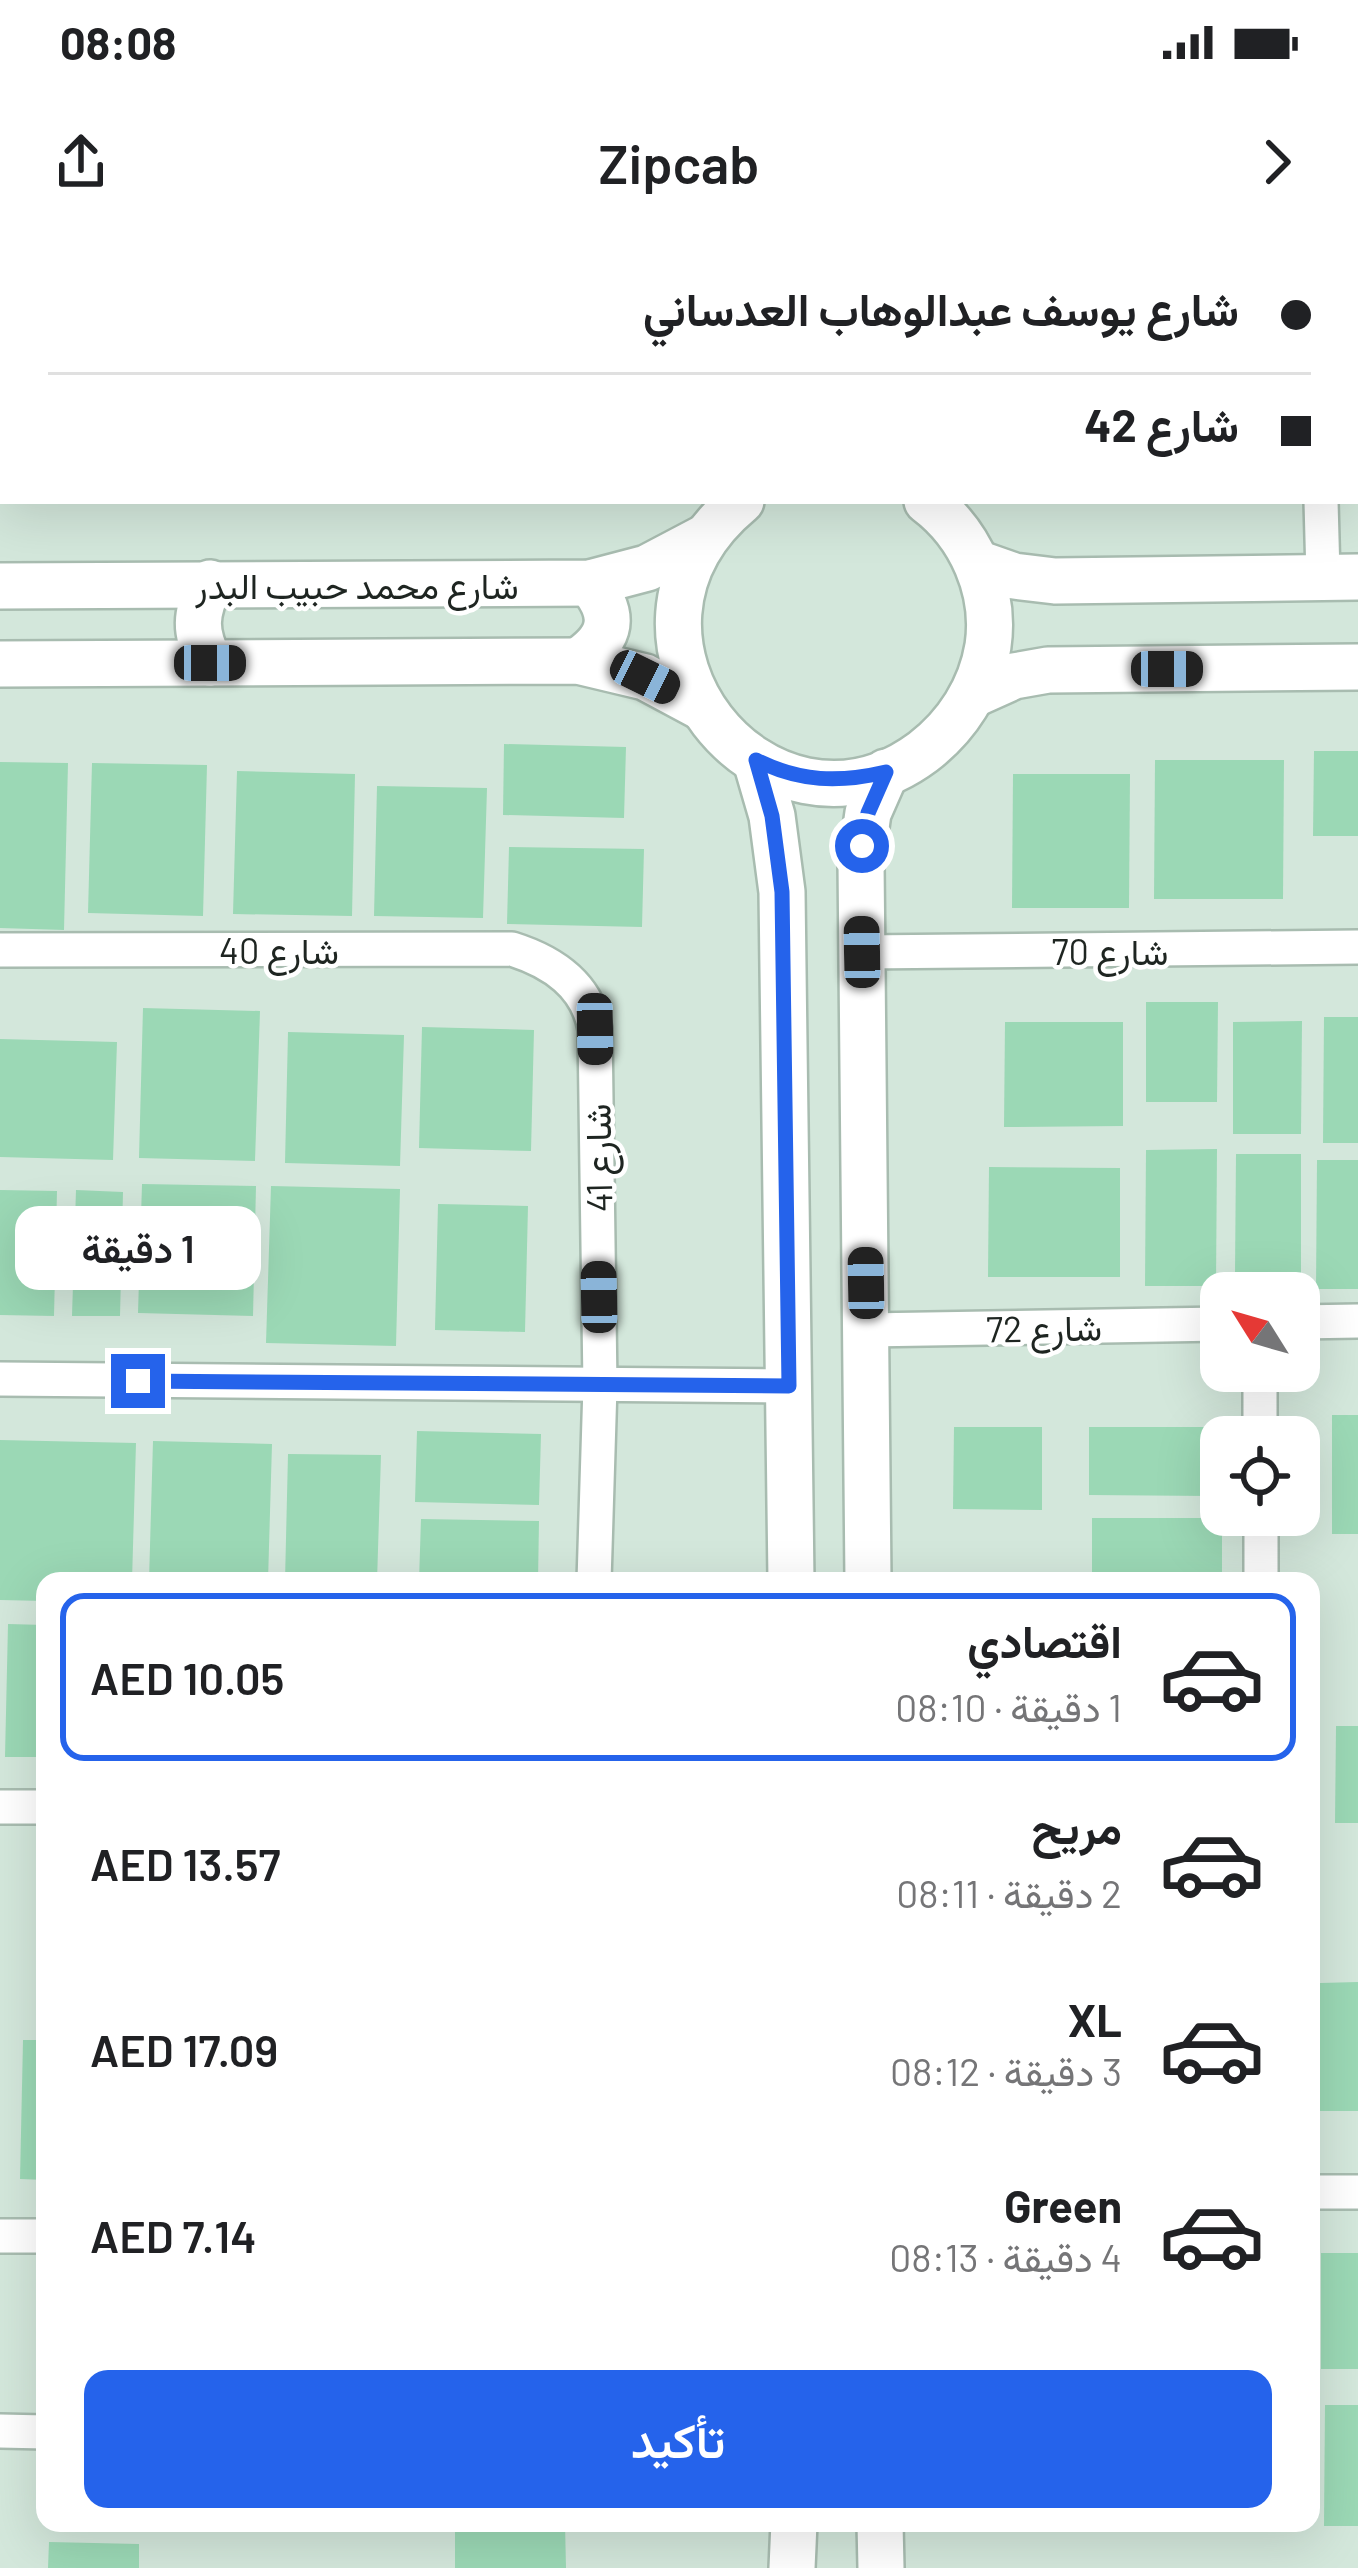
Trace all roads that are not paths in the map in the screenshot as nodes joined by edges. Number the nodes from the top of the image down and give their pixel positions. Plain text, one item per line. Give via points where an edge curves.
1 (738, 504) edge
2 (931, 504) edge
3 (1322, 504) edge
4 (704, 538) junction
5 (977, 563) junction
6 (1341, 576) edge
7 (210, 583) junction
8 (590, 583) junction
9 (0, 586) edge
10 (117, 587) junction
11 (578, 661) junction
12 (109, 663) junction
13 (210, 663) junction
14 (0, 664) edge
15 (1358, 668) edge
16 (972, 695) junction
17 (701, 707) junction
18 (756, 760) junction
19 (886, 772) junction
20 (1358, 947) edge
21 (0, 950) edge
22 (862, 952) junction
23 (554, 967) joint
24 (1358, 1321) edge
25 (1320, 1322) edge
26 (1200, 1324) edge
27 (867, 1330) junction
28 (0, 1379) edge
29 (789, 1386) junction
30 (600, 1387) junction
31 (1261, 1536) edge
32 (796, 1571) edge
33 (594, 1572) edge
34 (863, 1572) edge
35 (1261, 1572) edge
36 (0, 1807) edge
37 (36, 1807) edge
38 (1320, 2192) edge
39 (1358, 2192) edge
40 (0, 2236) edge
41 (36, 2236) edge
42 (0, 2431) edge
43 (36, 2432) edge
44 (794, 2532) edge
45 (880, 2532) edge
46 (792, 2568) edge
47 (881, 2568) edge

1 - 4 street
2 - 5 street
3 - 6 street
4 - 8 street, شارع محمد حبيب البدر via 647,568
4 - 17 street via 678,623
5 - 6 street via 1055,581
5 - 16 street via 988,644
7 - 8 street, شارع محمد حبيب البدر
7 - 10 street, شارع محمد حبيب البدر
7 - 13 street via 197,609 197,638
8 - 11 street via 605,602 608,625 598,647
9 - 10 street, شارع محمد حبيب البدر
10 - 12 street via 135,612 132,643
11 - 13 street
11 - 17 street via 645,677
12 - 13 street
12 - 14 street
15 - 16 street via 1048,670
16 - 19 street via 936,742
17 - 18 street
18 - 19 street via 833,781
18 - 29 street via 782,892
19 - 22 street via 864,830
20 - 22 street, شارع 70
21 - 23 street, شارع 40 via 496,948
22 - 27 street
23 - 30 street, شارع 41 via 583,994 595,1029
24 - 25 street
26 - 27 street, شارع 72
27 - 34 street
28 - 30 street
29 - 30 street
29 - 32 street
30 - 33 street, شارع 41
31 - 35 street
36 - 37 street
38 - 39 street
40 - 41 street
42 - 43 street
44 - 46 street
45 - 47 street

